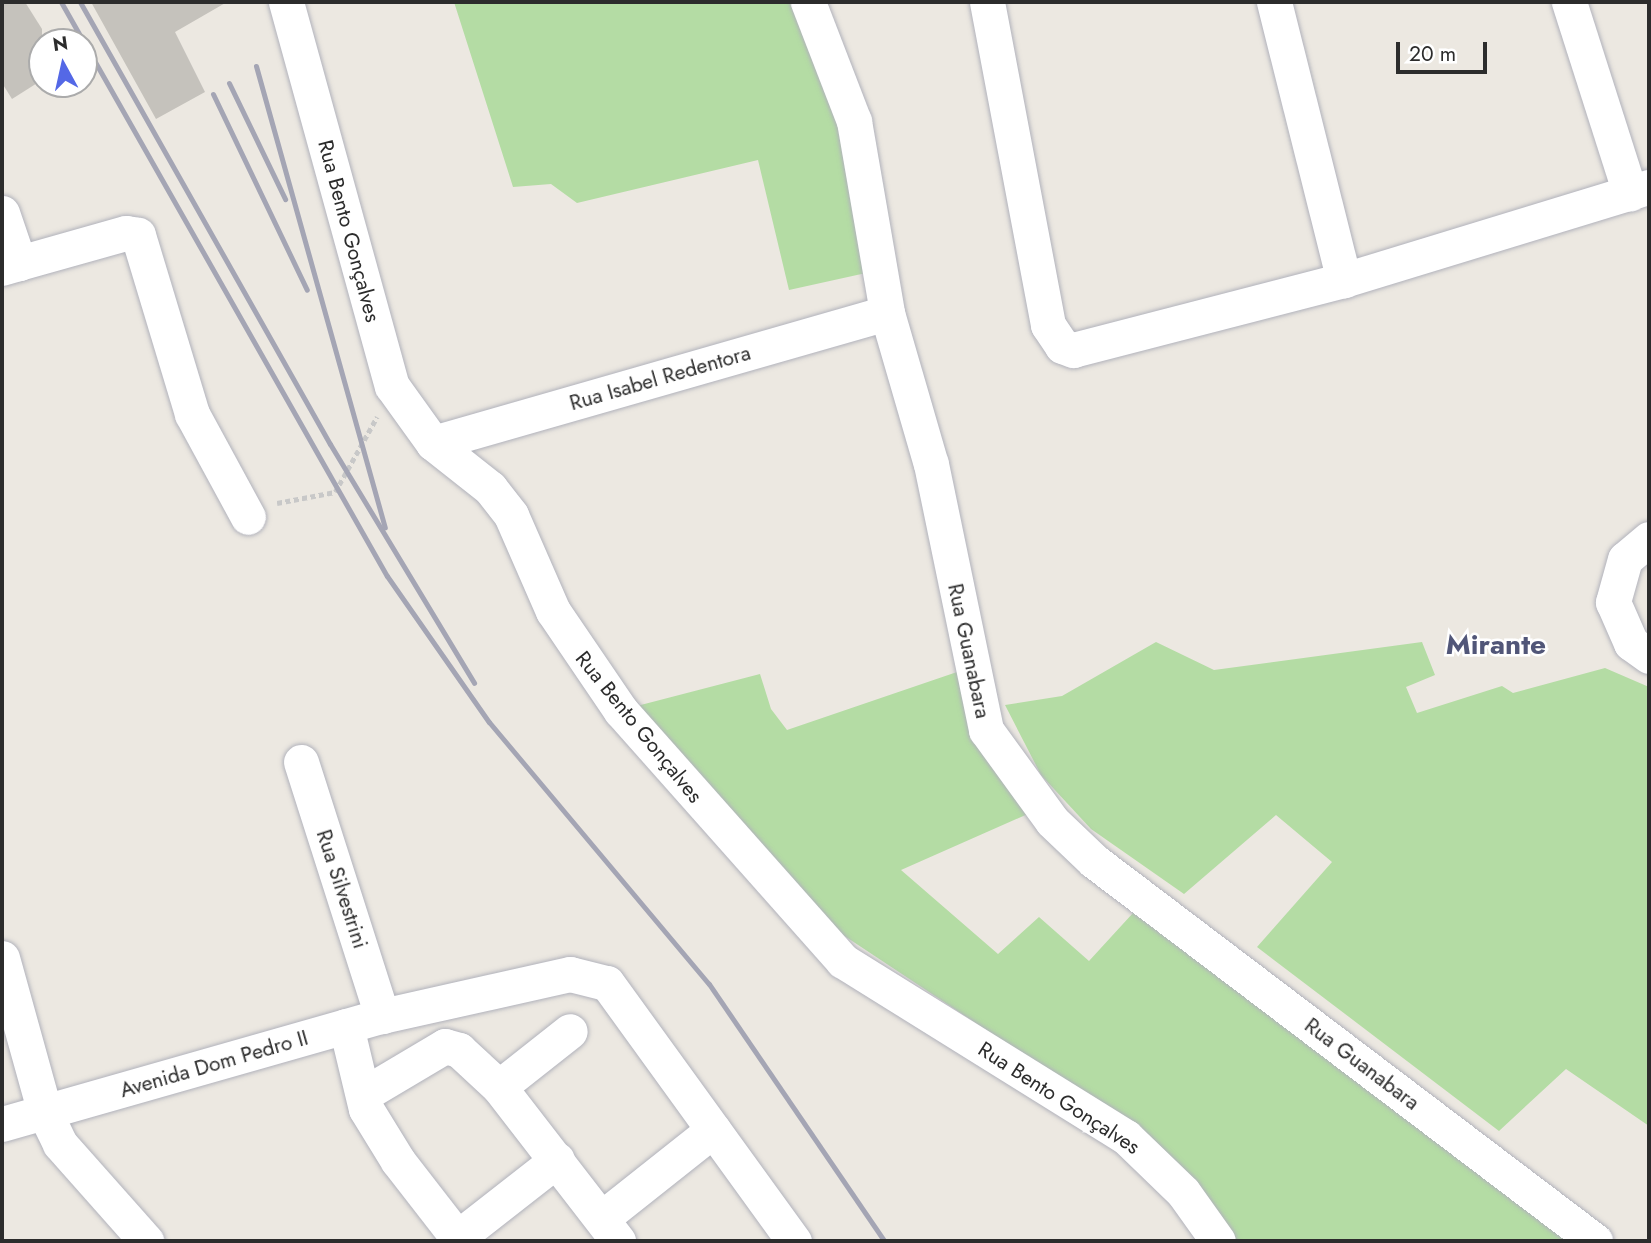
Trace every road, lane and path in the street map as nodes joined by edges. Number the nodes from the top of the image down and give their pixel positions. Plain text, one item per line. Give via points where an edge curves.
1 (286, 2) edge
2 (808, 2) edge
3 (987, 2) edge
4 (1274, 2) edge
5 (1569, 2) edge
6 (1639, 190) edge
7 (2, 213) edge
8 (10, 265) edge
9 (1344, 280) junction
10 (887, 313) junction
11 (392, 386) junction
12 (433, 443) junction
13 (248, 517) joint
14 (1649, 540) edge
15 (1649, 656) edge
16 (301, 762) dead end
17 (2, 958) edge
18 (382, 1016) junction
19 (346, 1026) junction
20 (570, 1031) dead end
21 (499, 1087) junction
22 (364, 1094) junction
23 (45, 1113) junction
24 (2, 1124) edge
25 (713, 1130) junction
26 (557, 1160) junction
27 (610, 1230) edge
28 (459, 1239) edge
29 (146, 1241) edge
30 (794, 1241) edge
31 (1217, 1241) edge
32 (1595, 1241) edge

1 - 11 street, Rua Bento Gonçalves
2 - 10 street, Rua Guanabara via 854,121
3 - 9 street via 1048,325 1062,346 1090,350
4 - 9 street
5 - 6 street
6 - 9 street
7 - 8 street
8 - 13 street via 126,233 138,235 192,414
10 - 12 street, Rua Isabel Redentora
10 - 32 street, Rua Guanabara via 931,464 974,687 986,730 1017,779 1094,861
11 - 12 street, Rua Bento Gonçalves
11 - 13 path via 335,492 271,505
12 - 31 street, Rua Bento Gonçalves via 490,488 511,515 553,611 621,711 843,961 1126,1137 1183,1192
14 - 15 street via 1625,559 1615,580 1613,603 1631,643
16 - 18 street, Rua Silvestrini
17 - 23 street
18 - 19 street, Avenida Dom Pedro II
18 - 25 street, Avenida Dom Pedro II via 570,974 607,983
19 - 22 street
19 - 23 street, Avenida Dom Pedro II
20 - 21 street
21 - 22 street via 458,1050 445,1046
21 - 26 street
22 - 28 street via 366,1109 398,1161
23 - 24 street, Avenida Dom Pedro II
23 - 29 street via 79,1170
25 - 27 street
25 - 30 street, Avenida Dom Pedro II
26 - 27 street
26 - 28 street

